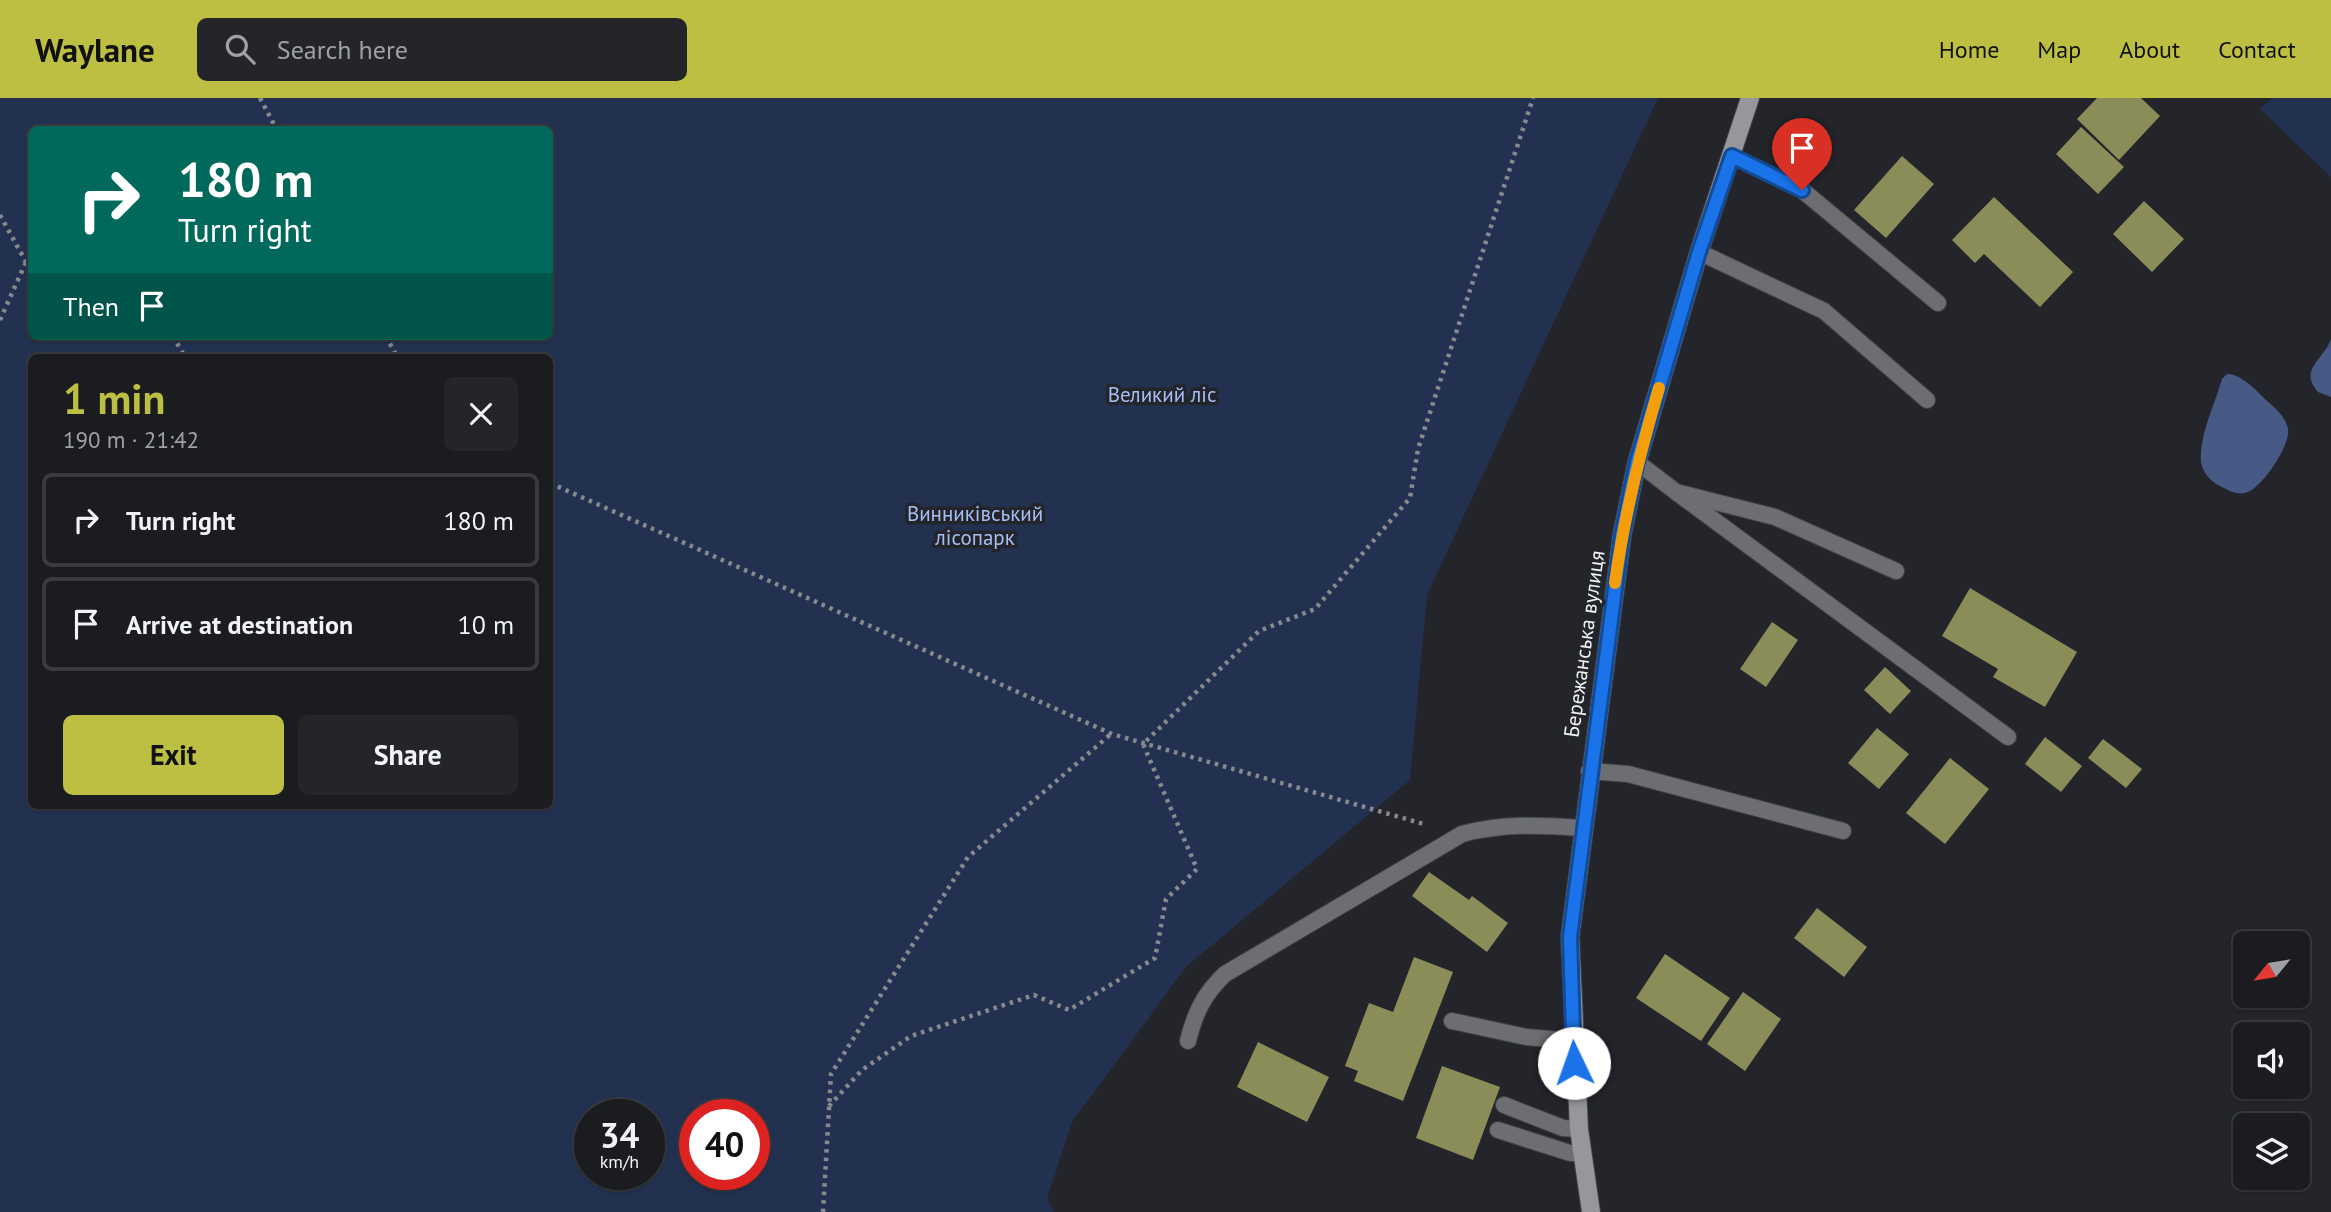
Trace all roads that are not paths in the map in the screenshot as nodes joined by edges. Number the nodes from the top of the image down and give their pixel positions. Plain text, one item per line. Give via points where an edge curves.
1 (1750, 98) edge
2 (1732, 156) junction
3 (1699, 252) junction
4 (1938, 303) dead end
5 (1927, 400) dead end
6 (1637, 462) junction
7 (1676, 492) junction
8 (1896, 571) dead end
9 (2008, 737) dead end
10 (1589, 771) junction
11 (1582, 828) junction
12 (1843, 831) dead end
13 (1452, 1021) dead end
14 (1188, 1041) dead end
15 (1573, 1041) junction
16 (1504, 1105) dead end
17 (1579, 1129) junction
18 (1498, 1130) dead end
19 (1581, 1153) junction
20 (1591, 1212) edge

1 - 2 street, Бережанська вулиця
2 - 3 street, Бережанська вулиця
2 - 4 lane via 1802,190
3 - 5 lane via 1824,311
3 - 6 street, Бережанська вулиця
6 - 7 lane
6 - 10 street, Бережанська вулиця via 1622,535
7 - 8 lane via 1775,517
7 - 9 lane
10 - 11 street, Бережанська вулиця
10 - 12 lane via 1628,774
11 - 14 lane via 1523,824 1462,834 1225,974 1196,1009
11 - 15 street, Бережанська вулиця via 1570,937
13 - 15 lane via 1526,1037
15 - 17 street, Бережанська вулиця
16 - 17 lane via 1563,1128
17 - 19 street, Бережанська вулиця
18 - 19 lane
19 - 20 street, Бережанська вулиця

